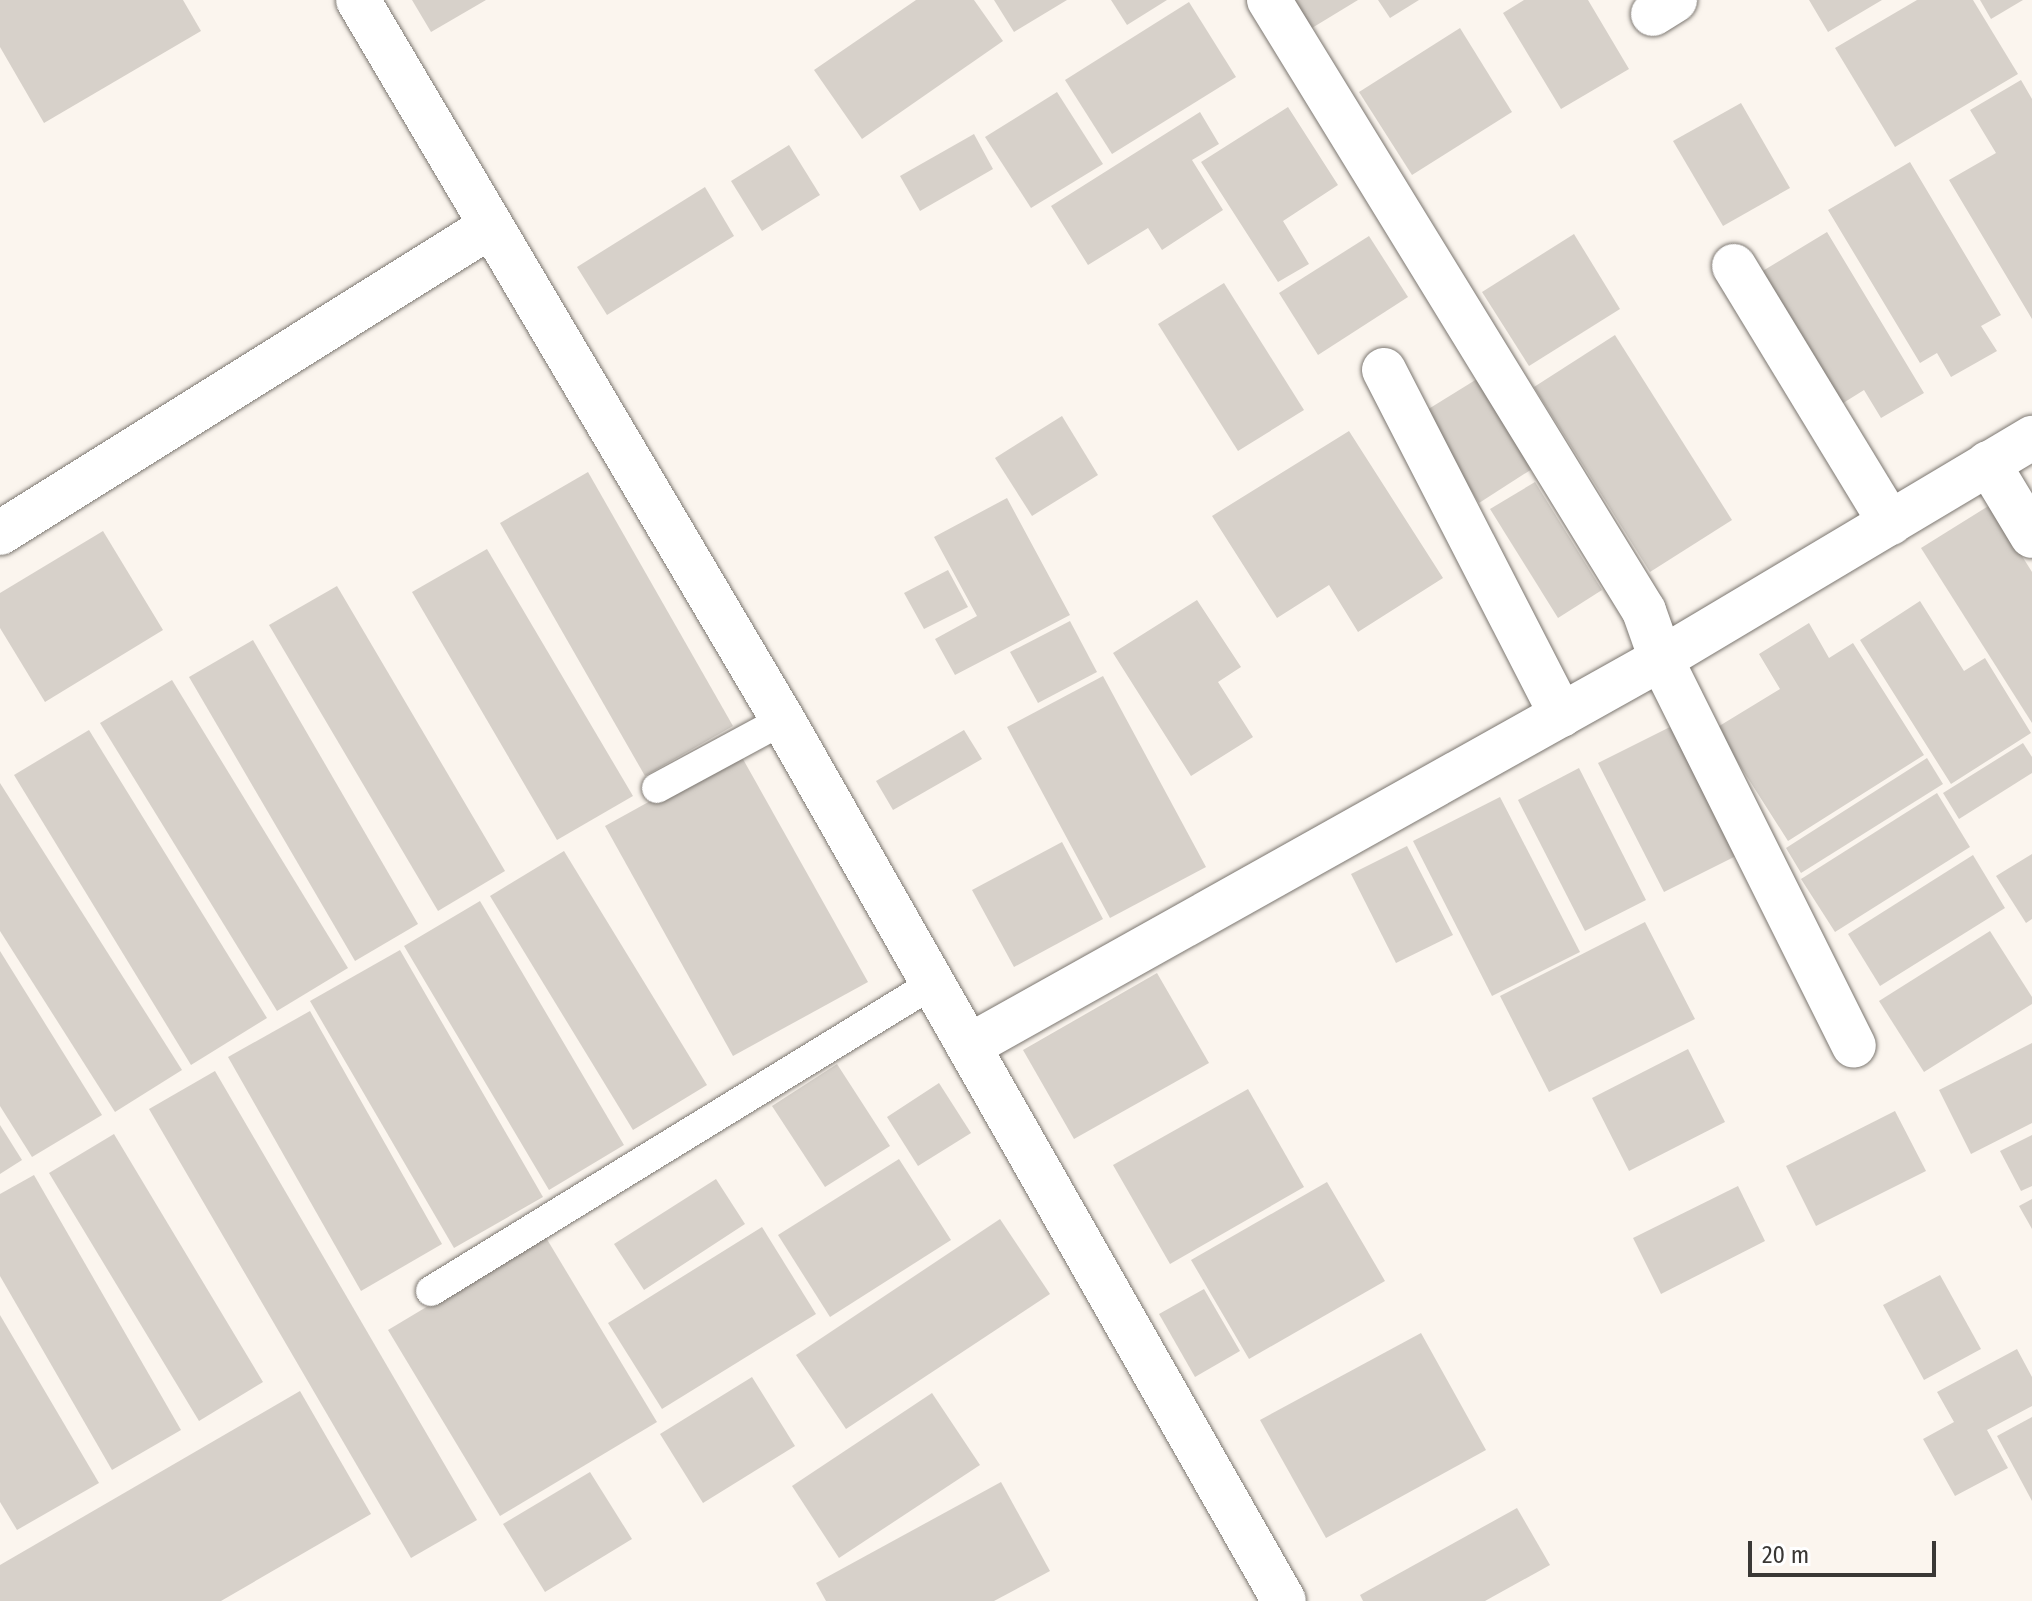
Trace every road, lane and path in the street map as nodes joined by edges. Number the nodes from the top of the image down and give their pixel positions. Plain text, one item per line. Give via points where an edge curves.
1 (358, 0) edge
2 (1269, 0) edge
3 (491, 226) junction
4 (1734, 266) dead end
5 (1384, 370) dead end
6 (2032, 438) edge
7 (1988, 463) junction
8 (1890, 523) junction
9 (0, 533) edge
10 (2032, 536) edge
11 (1661, 659) junction
12 (1561, 715) junction
13 (783, 720) junction
14 (657, 788) dead end
15 (932, 984) junction
16 (969, 1046) junction
17 (1854, 1046) dead end
18 (431, 1291) dead end
19 (1284, 1601) edge

1 - 3 street
2 - 11 street via 1644,611
3 - 9 street
3 - 13 street
4 - 8 street
5 - 12 street
6 - 7 street
7 - 8 street
7 - 10 street
8 - 11 street
11 - 12 street
11 - 17 street
12 - 16 street
13 - 14 lane
13 - 15 street
15 - 16 street
15 - 18 lane
16 - 19 street

